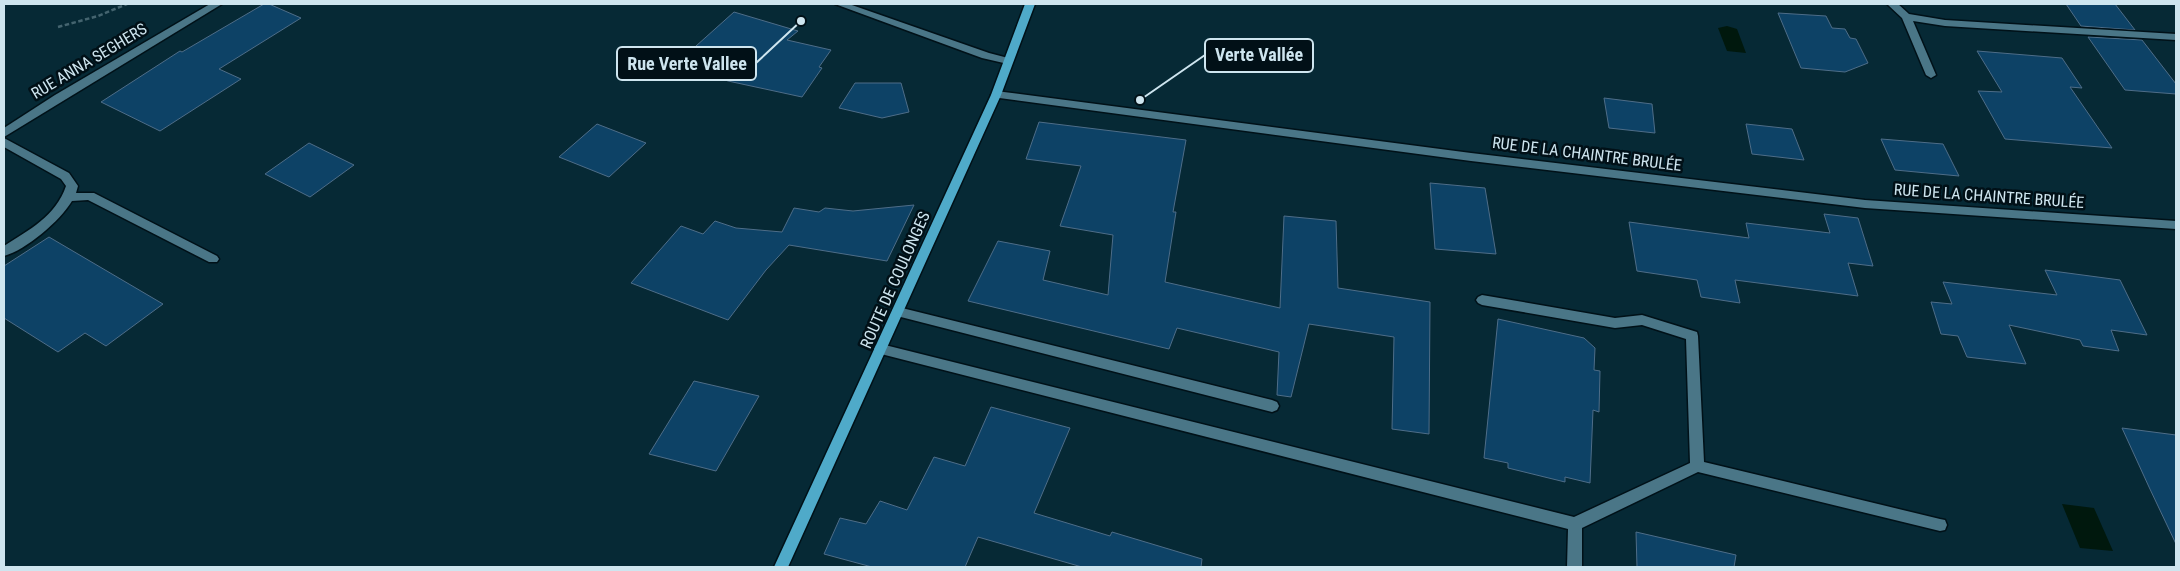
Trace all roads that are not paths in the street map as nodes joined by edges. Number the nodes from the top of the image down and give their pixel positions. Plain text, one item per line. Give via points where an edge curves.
1 (217, 4) edge
2 (840, 4) edge
3 (1030, 4) edge
4 (1892, 4) edge
5 (1906, 17) junction
6 (2176, 37) edge
7 (1008, 61) junction
8 (1932, 75) dead end
9 (996, 95) junction
10 (4, 133) edge
11 (4, 142) edge
12 (70, 197) junction
13 (2176, 226) edge
14 (4, 252) edge
15 (213, 259) dead end
16 (1482, 300) dead end
17 (898, 312) junction
18 (881, 349) junction
19 (1272, 406) dead end
20 (1697, 466) junction
21 (1575, 524) junction
22 (1940, 525) dead end
23 (781, 567) edge
24 (1574, 567) edge

1 - 10 street, RUE ANNA SEGHERS
2 - 7 street
3 - 7 main road, ROUTE DE COULONGES
4 - 5 street
5 - 6 street via 1945,23
5 - 8 street
7 - 9 main road, ROUTE DE COULONGES
9 - 13 street, RUE DE LA CHAINTRE BRULÉE via 1865,204
9 - 17 main road, ROUTE DE COULONGES
11 - 12 street via 65,176 72,186
12 - 14 street via 61,210 42,226
12 - 15 street via 90,196
16 - 20 street via 1615,323 1642,320 1692,336
17 - 18 main road, ROUTE DE COULONGES
17 - 19 street
18 - 21 street
18 - 23 main road, ROUTE DE COULONGES
20 - 21 street
20 - 22 street
21 - 24 street

